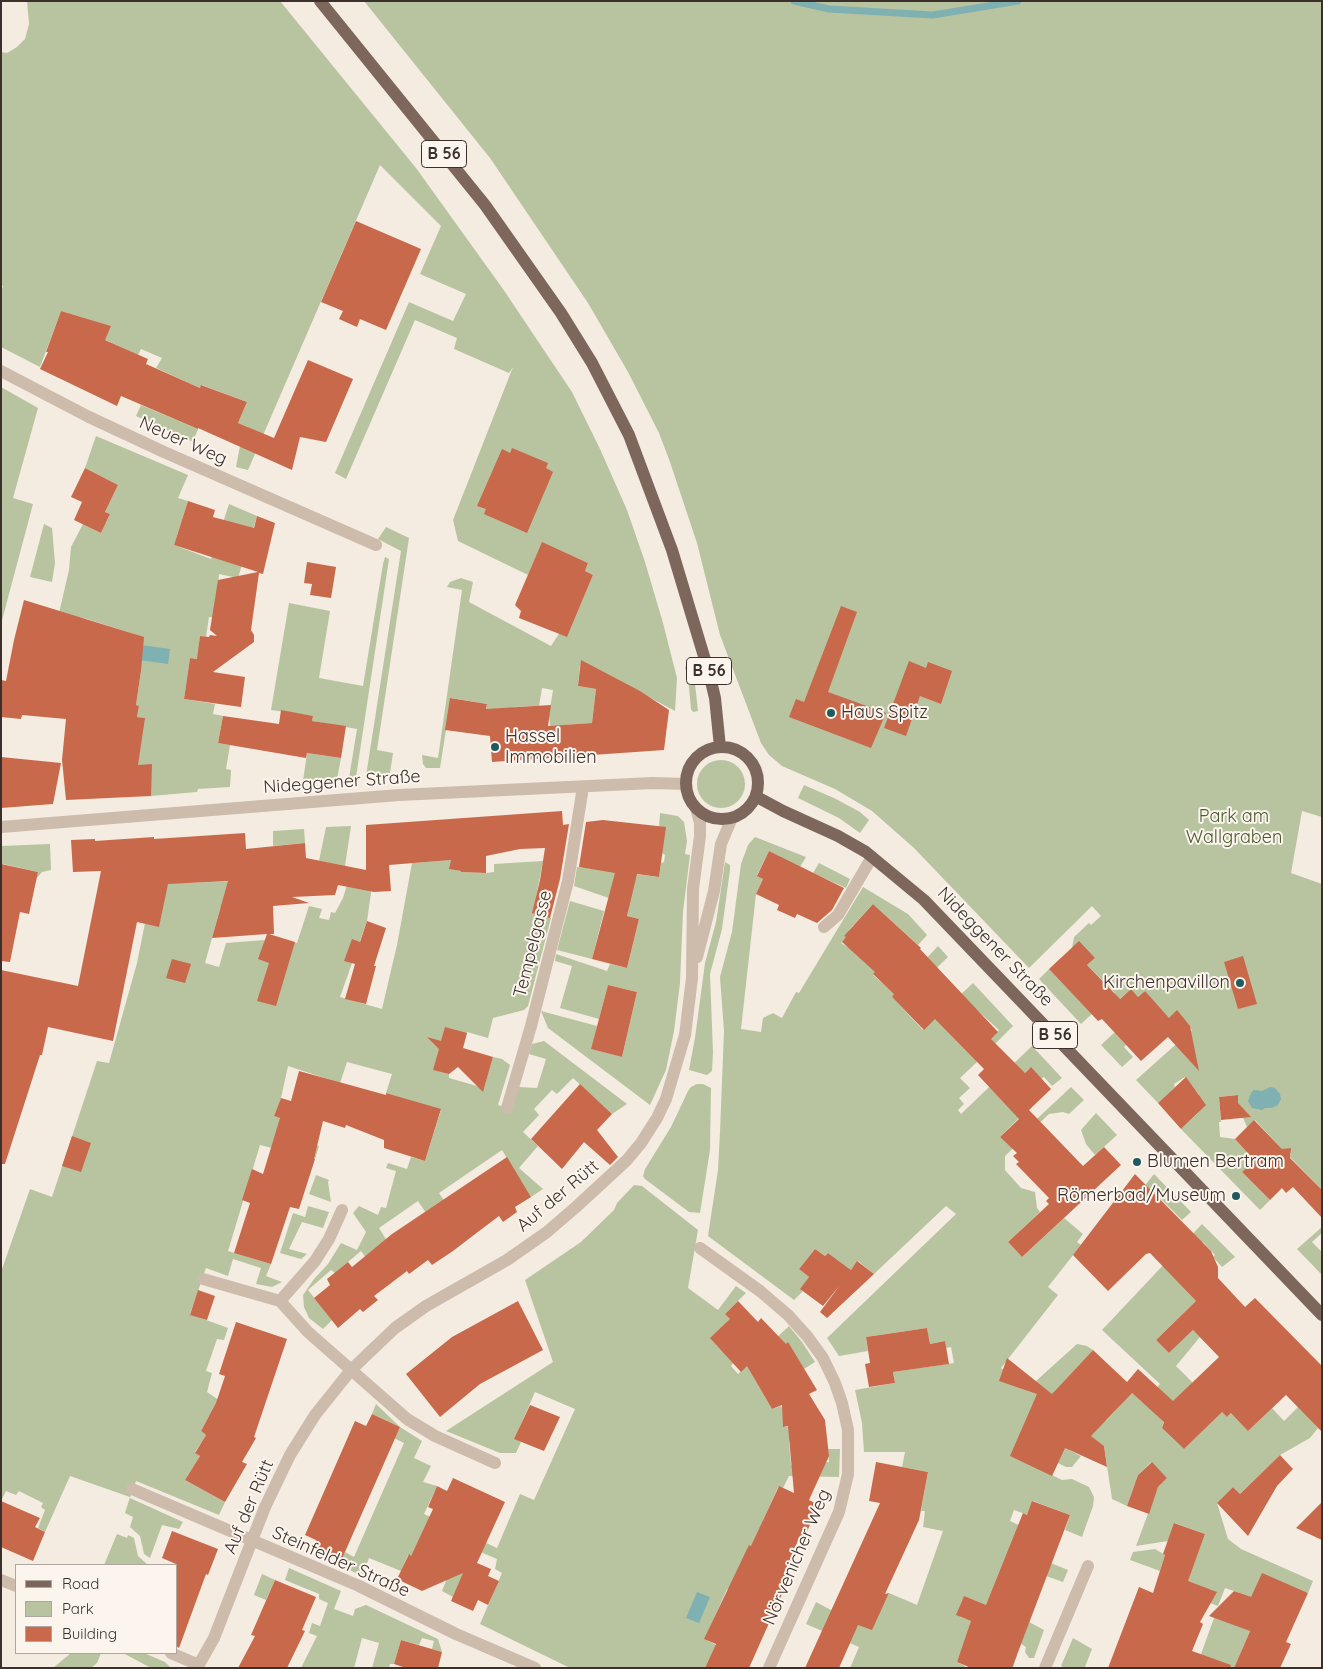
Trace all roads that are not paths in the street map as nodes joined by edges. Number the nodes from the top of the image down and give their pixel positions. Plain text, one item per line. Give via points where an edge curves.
1 (320, 1) edge
2 (1, 371) edge
3 (376, 545) dead end
4 (720, 747) junction
5 (686, 784) junction
6 (583, 787) junction
7 (757, 797) junction
8 (696, 808) junction
9 (732, 818) junction
10 (1, 827) edge
11 (872, 857) junction
12 (824, 927) dead end
13 (692, 978) junction
14 (507, 1108) dead end
15 (342, 1210) dead end
16 (700, 1248) dead end
17 (203, 1279) dead end
18 (280, 1301) junction
19 (1322, 1314) edge
20 (351, 1370) junction
21 (495, 1463) dead end
22 (132, 1489) dead end
23 (251, 1540) junction
24 (1088, 1566) dead end
25 (1, 1580) edge
26 (15, 1586) edge
27 (173, 1654) edge
28 (198, 1666) edge
29 (535, 1668) edge
30 (769, 1668) edge
31 (1046, 1668) edge

1 - 4 main road, B 56 via 485,205 592,363 629,435 672,550 709,673
2 - 3 street, Neuer Weg via 164,452
4 - 5 main road via 709,749 695,758 689,767
4 - 7 main road via 740,752 750,760 757,774
5 - 6 street, Nideggener Straße
5 - 8 main road
6 - 10 street, Nideggener Straße via 379,796
6 - 14 street, Tempelgasse via 568,881
7 - 9 main road via 754,804
7 - 11 main road, Nideggener Straße / B 56 via 838,836
8 - 9 main road via 706,816
8 - 13 street, Auf der Rütt via 700,836 693,889
9 - 13 street, Auf der Rütt via 721,844 714,891
11 - 12 street via 838,915
11 - 19 main road, Nideggener Straße / B 56 via 924,900
13 - 20 street, Auf der Rütt via 685,1035 675,1071 666,1099 641,1143 605,1181 547,1232 507,1260 426,1306 395,1328
15 - 18 street via 318,1256
16 - 30 street, Nörvenicher Weg via 760,1291 798,1325 829,1369 845,1415 849,1442 848,1474 839,1512
17 - 18 street
18 - 20 street via 308,1332
20 - 21 street via 423,1430
20 - 23 street, Auf der Rütt via 315,1415 295,1448
22 - 23 street, Steinfelder Straße
23 - 28 street, Auf der Rütt via 228,1606
23 - 29 street, Steinfelder Straße
24 - 31 street
25 - 26 street
27 - 28 street

